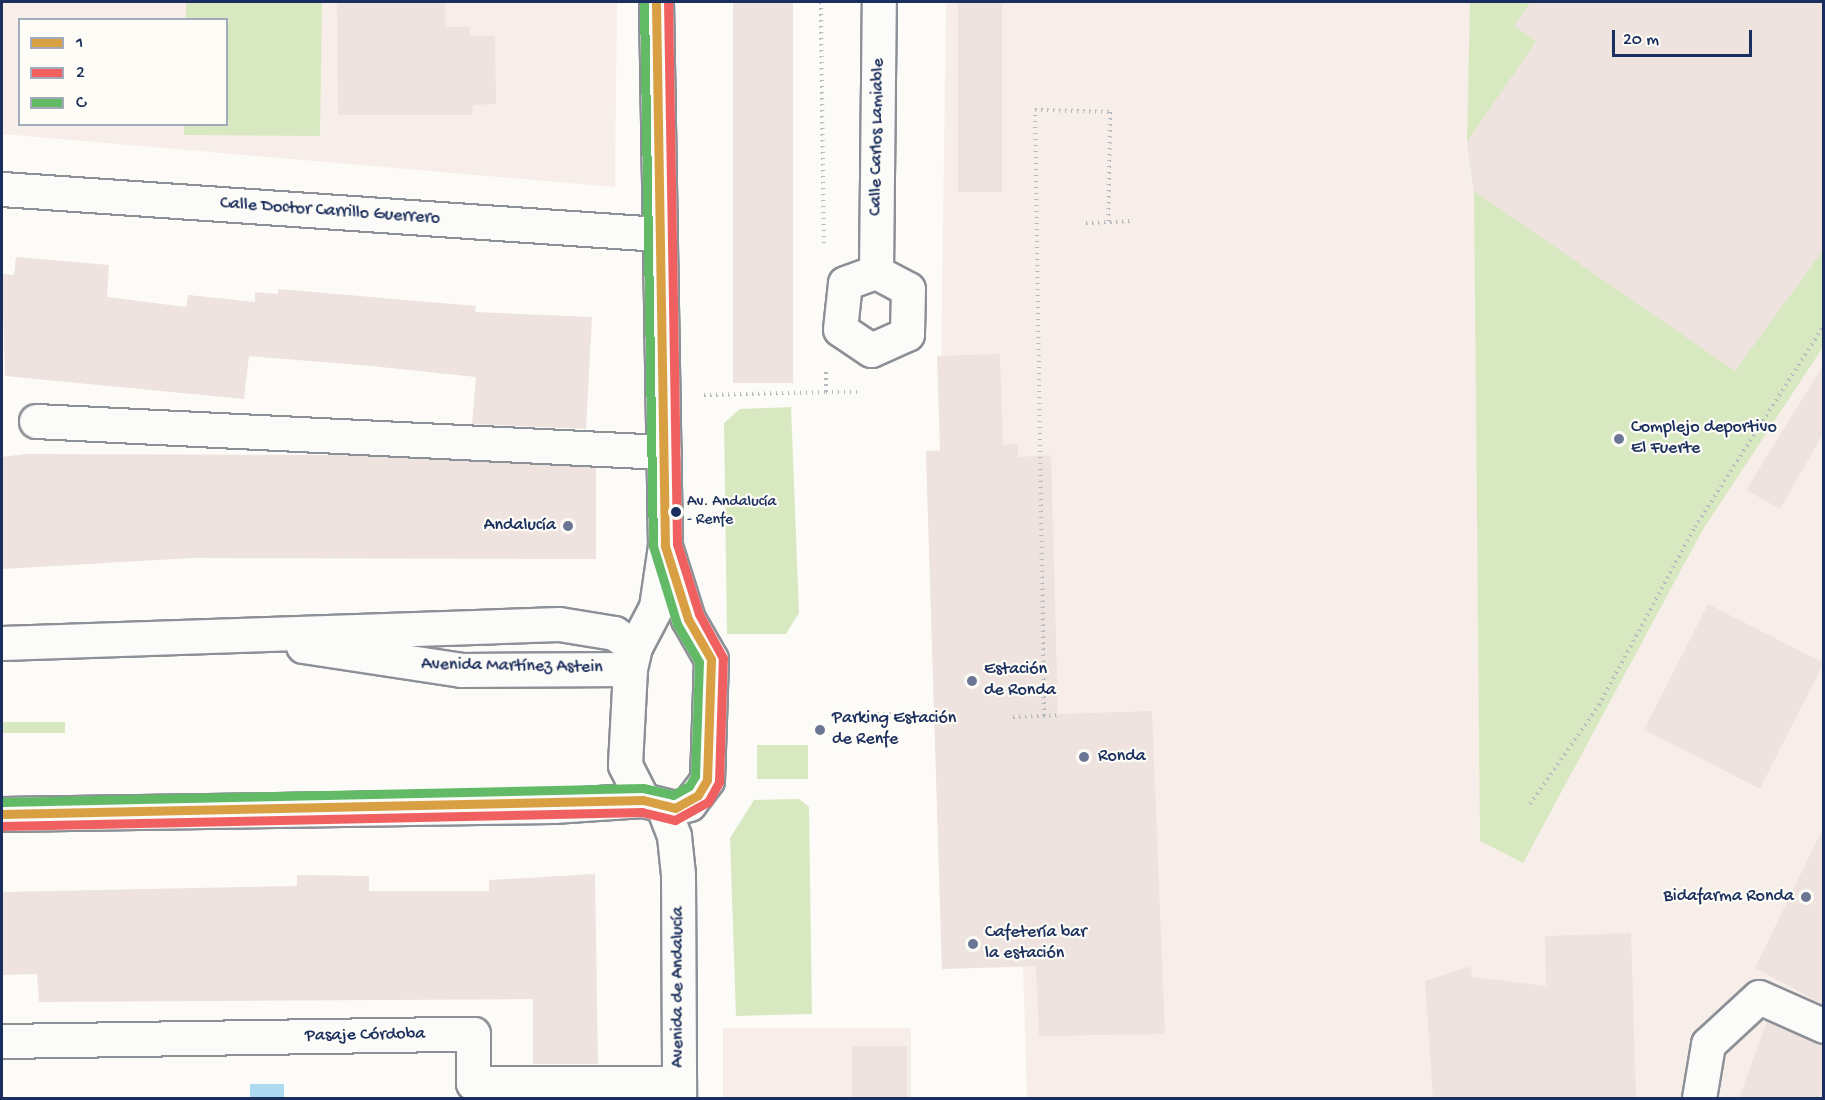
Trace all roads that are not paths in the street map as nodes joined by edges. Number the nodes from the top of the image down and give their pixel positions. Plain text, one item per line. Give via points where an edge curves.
1 (656, 2) edge
2 (879, 2) edge
3 (2, 189) edge
4 (658, 234) junction
5 (876, 272) dead end
6 (36, 421) dead end
7 (664, 452) junction
8 (665, 546) junction
9 (252, 635) junction
10 (699, 638) junction
11 (2, 643) edge
12 (637, 649) junction
13 (698, 795) junction
14 (653, 803) junction
15 (2, 814) edge
16 (678, 875) junction
17 (1824, 1026) edge
18 (2, 1041) edge
19 (679, 1091) edge
20 (1699, 1098) edge

1 - 4 main road, Avenida de Andalucía
2 - 5 main road, Calle Carlos Lamiable
3 - 4 main road, Calle Doctor Carrillo Guerrero
4 - 7 main road, Avenida de Andalucía
6 - 7 main road
7 - 8 main road, Avenida de Andalucía
8 - 10 main road, Avenida de Andalucía via 673,582
8 - 12 main road, Avenida de Andalucía via 661,585
9 - 11 main road, Avenida Martínez Astein
9 - 12 main road, Avenida Martínez Astein via 387,663 461,670
9 - 12 main road, Avenida Martínez Astein via 559,624 614,633
10 - 12 main road via 679,626
10 - 13 main road, Avenida de Andalucía via 711,659 711,714 707,780
12 - 14 main road, Avenida de Andalucía via 626,765
13 - 14 main road via 688,804
13 - 16 main road, Avenida de Andalucía
14 - 15 main road
14 - 16 main road, Avenida de Andalucía via 674,836
16 - 19 main road, Avenida de Andalucía
17 - 20 main road via 1759,997 1708,1044
18 - 19 main road, Pasaje Córdoba via 473,1034 473,1083

